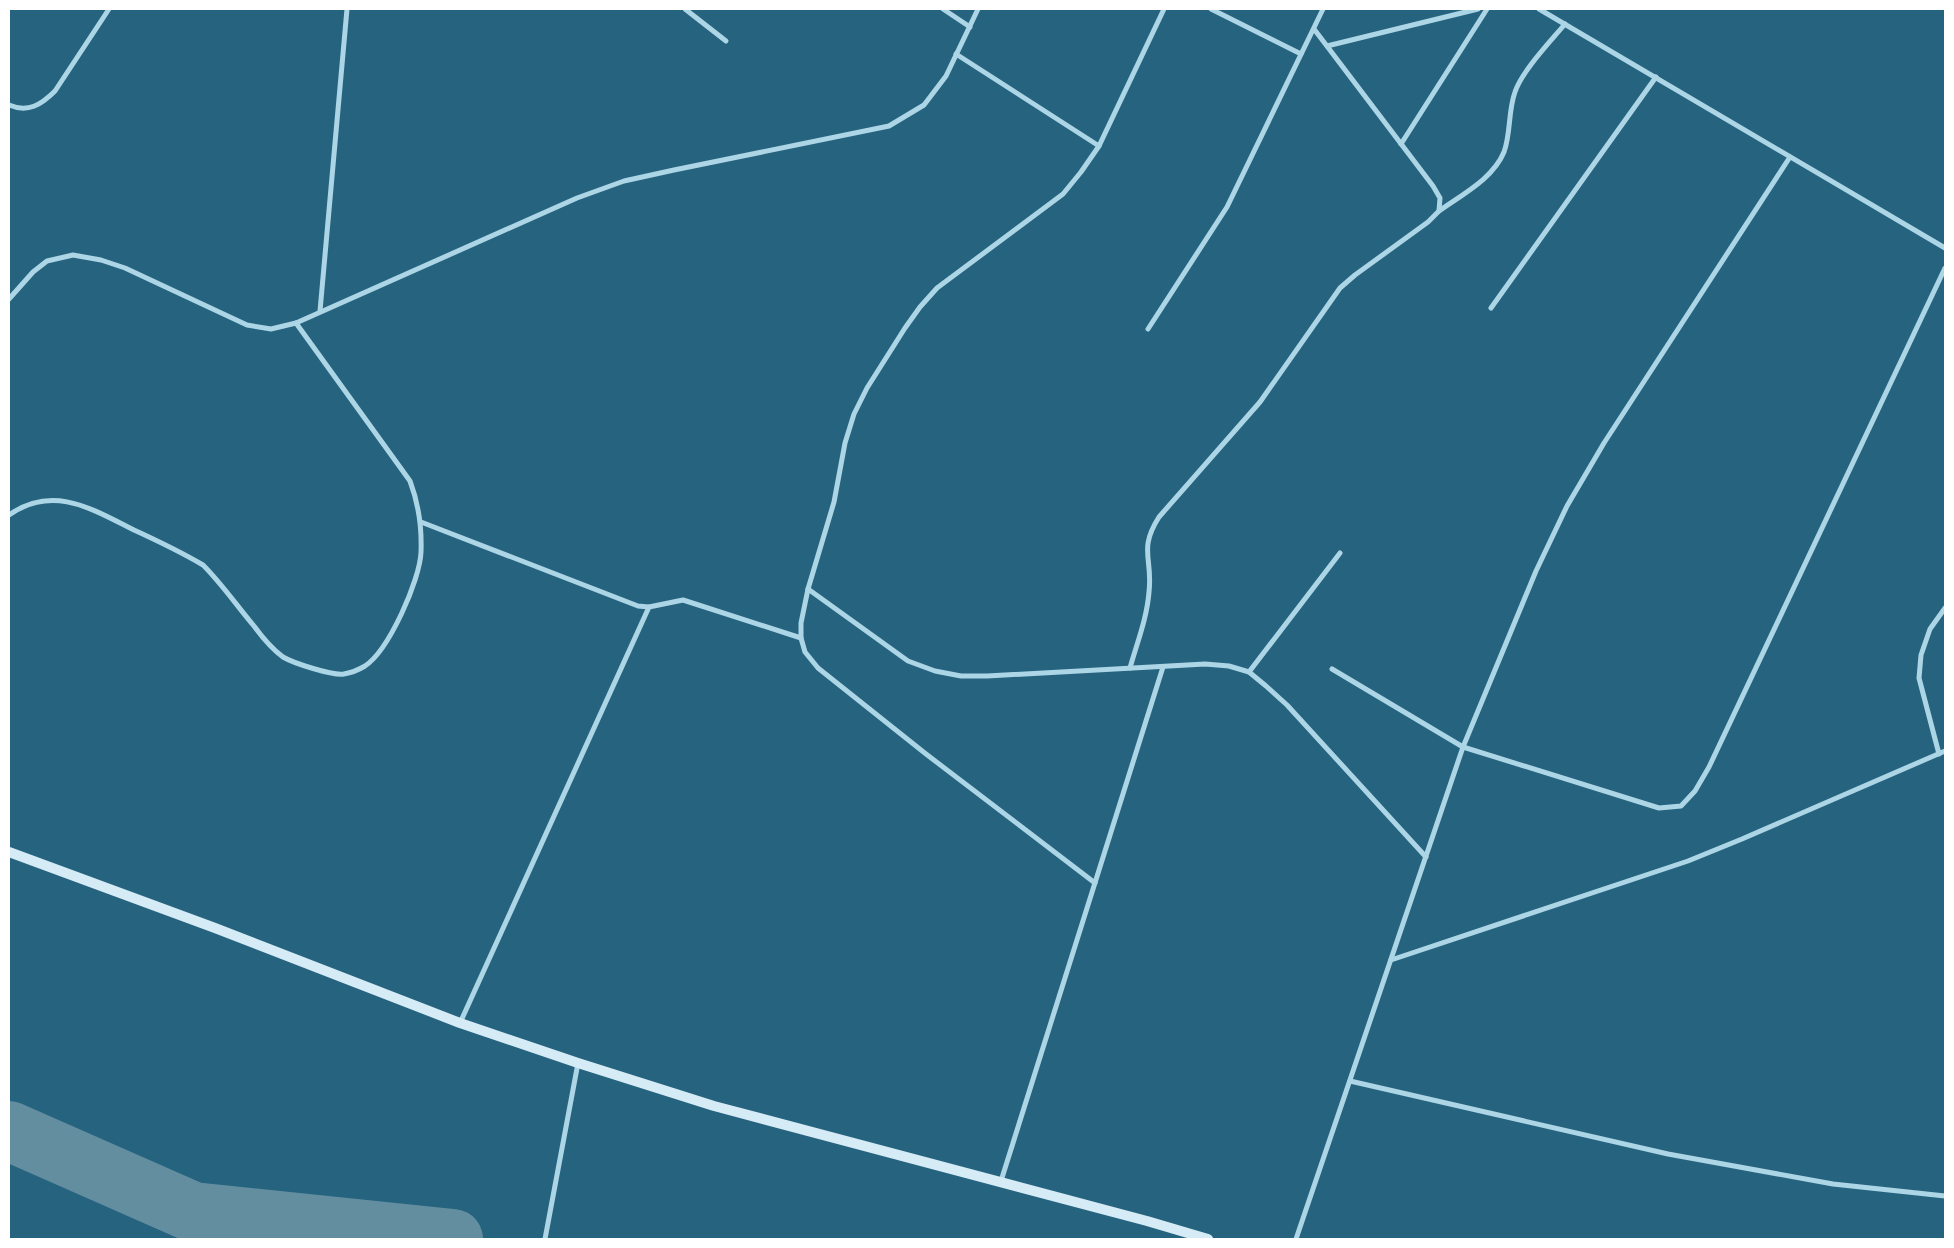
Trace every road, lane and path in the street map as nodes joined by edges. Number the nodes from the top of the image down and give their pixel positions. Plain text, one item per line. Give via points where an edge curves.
1 (109, 9) edge
2 (347, 9) edge
3 (685, 9) edge
4 (943, 9) edge
5 (978, 9) edge
6 (1164, 9) edge
7 (1210, 9) edge
8 (1323, 9) edge
9 (1478, 9) edge
10 (1487, 9) edge
11 (1539, 9) edge
12 (1565, 24) junction
13 (970, 27) junction
14 (1314, 28) junction
15 (726, 41) dead end
16 (1327, 46) junction
17 (956, 54) junction
18 (1302, 54) junction
19 (1656, 77) junction
20 (9, 105) edge
21 (1400, 144) junction
22 (1099, 146) junction
23 (1790, 157) junction
24 (1439, 211) junction
25 (1945, 248) edge
26 (1945, 268) edge
27 (9, 299) edge
28 (1491, 308) dead end
29 (320, 311) junction
30 (296, 322) junction
31 (1148, 329) dead end
32 (9, 515) edge
33 (421, 522) junction
34 (1340, 553) dead end
35 (808, 590) junction
36 (649, 607) junction
37 (1945, 608) edge
38 (801, 638) junction
39 (1163, 667) junction
40 (1130, 668) junction
41 (1332, 669) dead end
42 (1249, 672) junction
43 (1463, 747) junction
44 (1945, 751) edge
45 (1939, 754) junction
46 (9, 852) edge
47 (1426, 857) junction
48 (1095, 883) junction
49 (1390, 960) junction
50 (460, 1023) junction
51 (578, 1063) junction
52 (1350, 1081) junction
53 (1001, 1182) junction
54 (1945, 1196) edge
55 (545, 1239) edge
56 (1208, 1239) edge
57 (1296, 1239) edge

1 - 20 street via 56,91 30,109
2 - 29 street
3 - 15 street
4 - 13 street
5 - 13 street
6 - 22 street
7 - 18 street
8 - 14 street
9 - 16 street
10 - 21 street
11 - 12 street
12 - 19 street
12 - 24 street via 1515,90 1504,152 1496,166
13 - 17 street
14 - 16 street
14 - 18 street
16 - 21 street
17 - 22 street
17 - 29 street via 946,76 924,106 889,126 624,181 577,198
18 - 31 street via 1227,207
19 - 23 street
19 - 28 street
21 - 24 street via 1440,198
22 - 35 street via 1063,194 937,288 905,328 854,414 834,502
23 - 25 street
23 - 43 street via 1604,443 1567,506 1536,571
24 - 40 street via 1340,288 1260,402 1159,517 1149,532 1146,546 1150,589
26 - 43 street via 1709,766 1681,806 1659,808
27 - 30 street via 47,261 73,255 126,268 247,325 272,329
29 - 30 street
30 - 33 street via 410,481
32 - 33 street via 43,500 87,506 203,565 262,637 283,657 311,669 343,675 366,666 385,644 402,612 414,584 421,554
33 - 36 street via 638,606
34 - 42 street
35 - 38 street
35 - 40 street via 908,661 935,671 987,676
36 - 38 street via 683,600
36 - 50 street
37 - 45 street via 1930,629 1921,655 1919,678
38 - 48 street via 805,652 818,668
39 - 40 street
39 - 42 street via 1205,664 1230,666
39 - 48 street
41 - 43 street
42 - 47 street via 1286,705
43 - 47 street
44 - 45 street
45 - 49 street via 1688,861
46 - 50 street
47 - 49 street
48 - 53 street
49 - 52 street
50 - 51 street
51 - 53 street via 714,1106
51 - 55 street
52 - 54 street via 1668,1154 1834,1184
52 - 57 street
53 - 56 street

